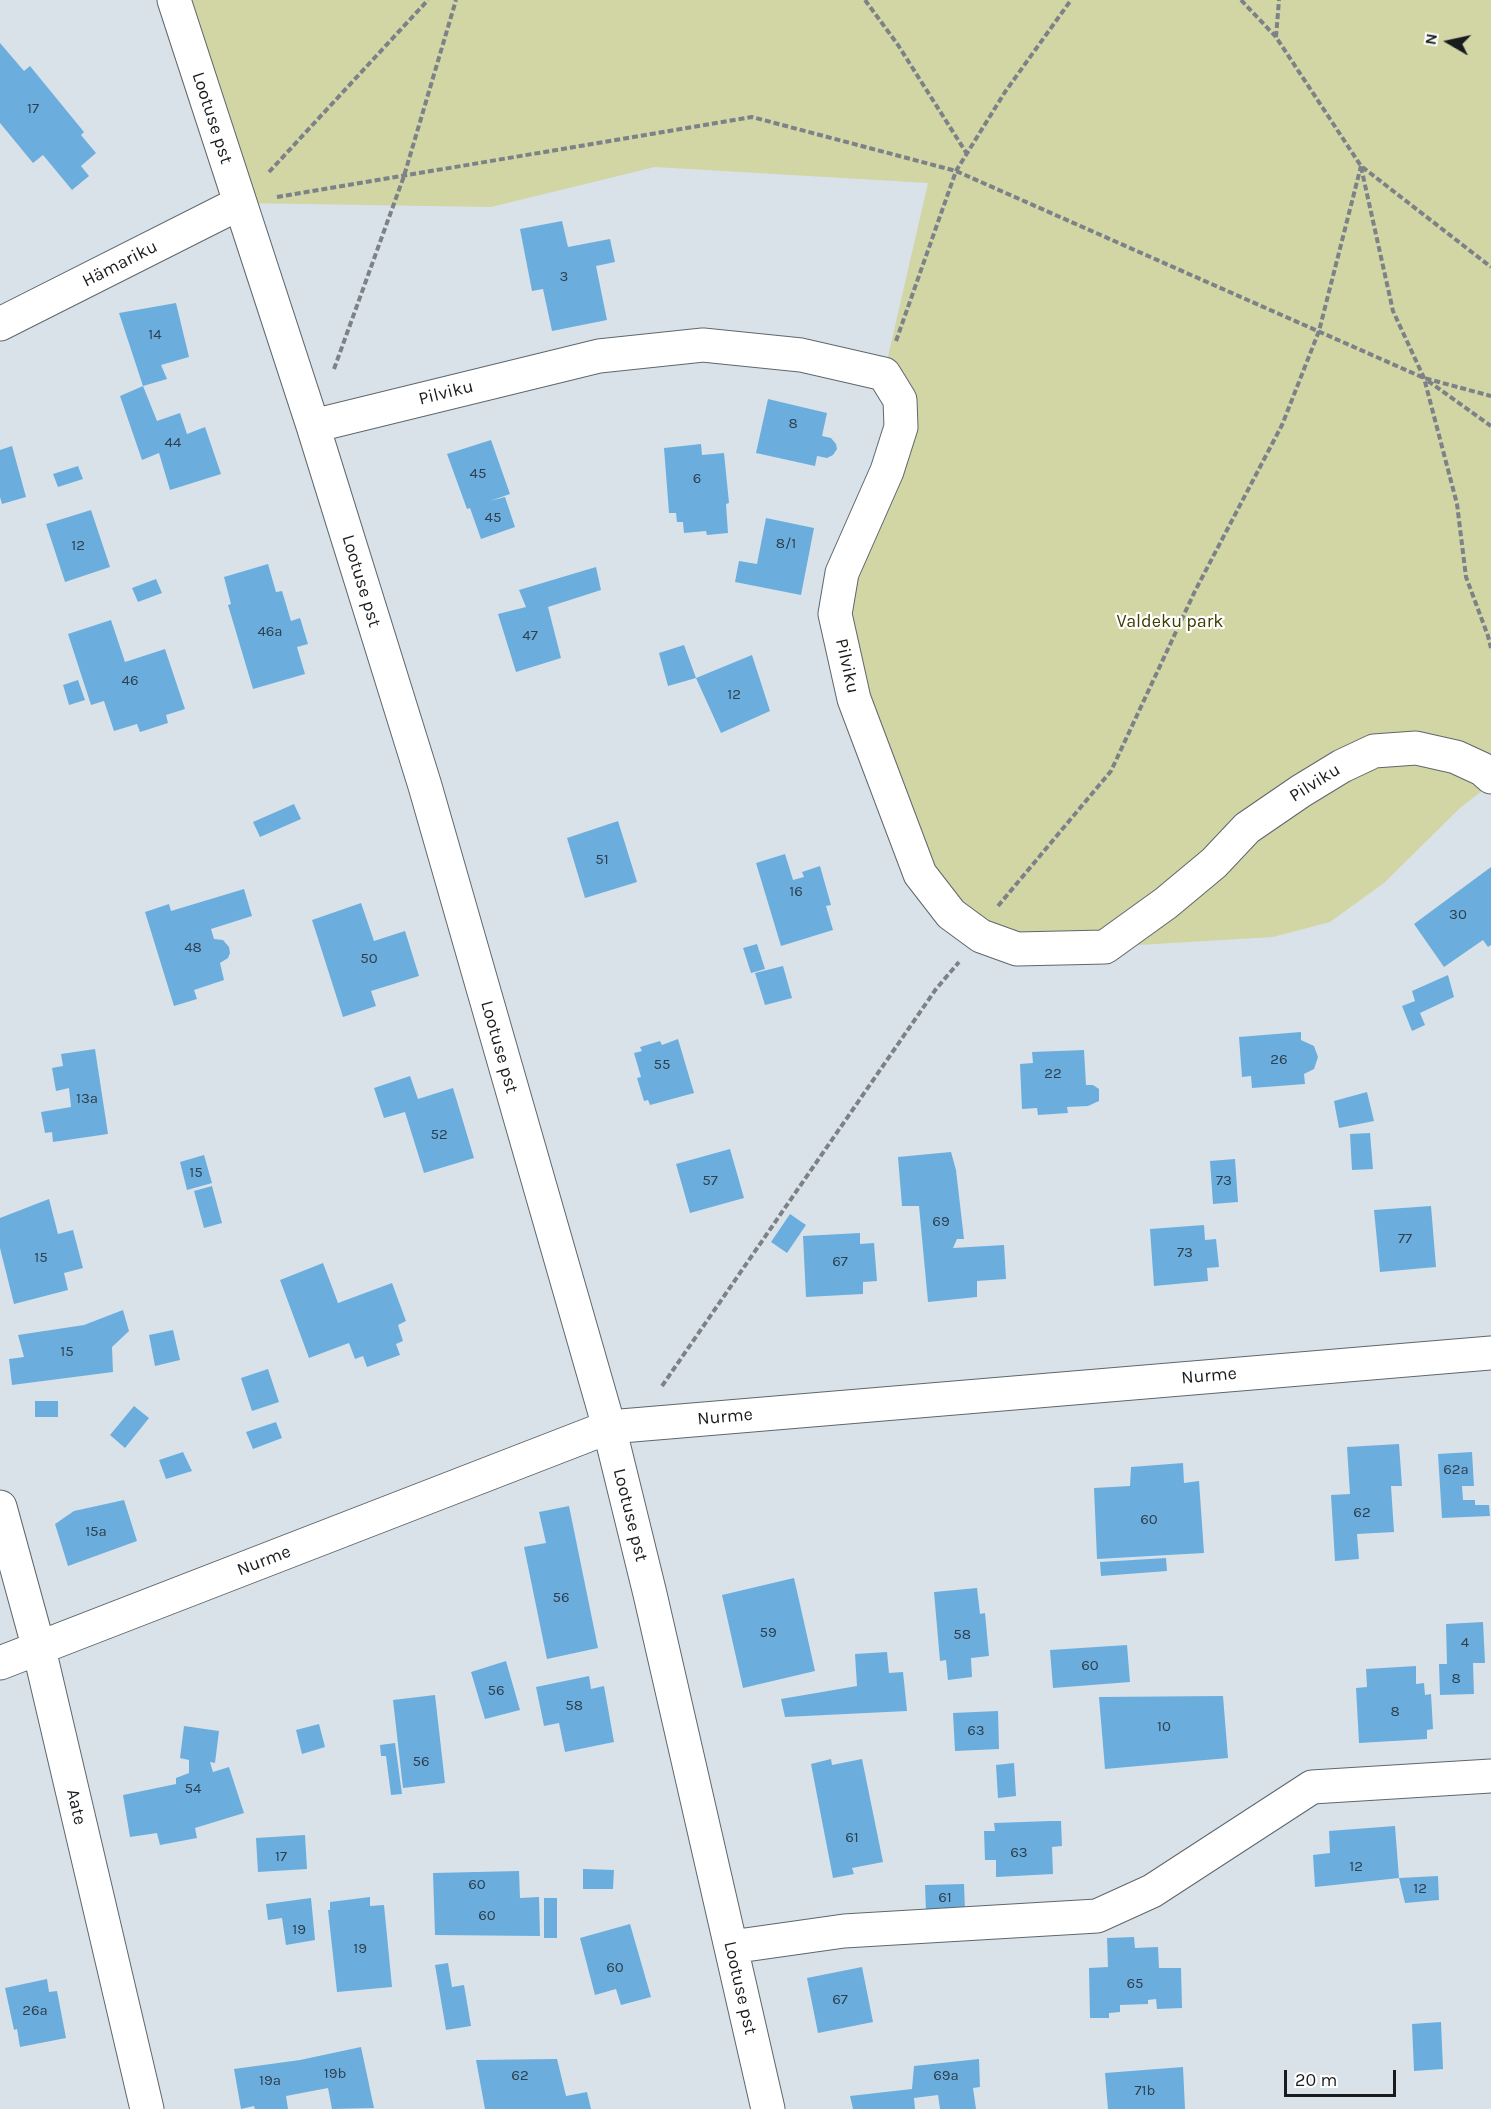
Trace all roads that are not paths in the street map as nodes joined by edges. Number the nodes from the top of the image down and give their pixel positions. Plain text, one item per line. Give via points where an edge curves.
1 (174, 0) edge
2 (240, 203) junction
3 (0, 324) edge
4 (313, 426) junction
5 (1491, 777) edge
6 (1491, 1353) edge
7 (622, 1426) junction
8 (0, 1507) edge
9 (39, 1648) junction
10 (0, 1663) edge
11 (1491, 1776) edge
12 (731, 1947) junction
13 (147, 2109) edge
14 (768, 2109) edge

1 - 2 street, Lootuse pst
2 - 3 street, Hämariku
2 - 4 street, Lootuse pst
4 - 5 street, Pilviku via 598,356 703,345 801,355 884,374 900,400 901,427 887,471 842,573 836,614 854,699 920,874 951,914 981,936 1017,949 1105,947 1174,897 1247,828 1334,771 1374,751 1416,748 1456,757
4 - 7 street, Lootuse pst
6 - 7 street, Nurme
7 - 9 street, Nurme
7 - 12 street, Lootuse pst via 650,1594
8 - 9 street, Aate
9 - 10 street, Nurme
9 - 13 street, Aate
11 - 12 street via 1312,1787 1152,1891 1098,1916 844,1931
12 - 14 street, Lootuse pst

